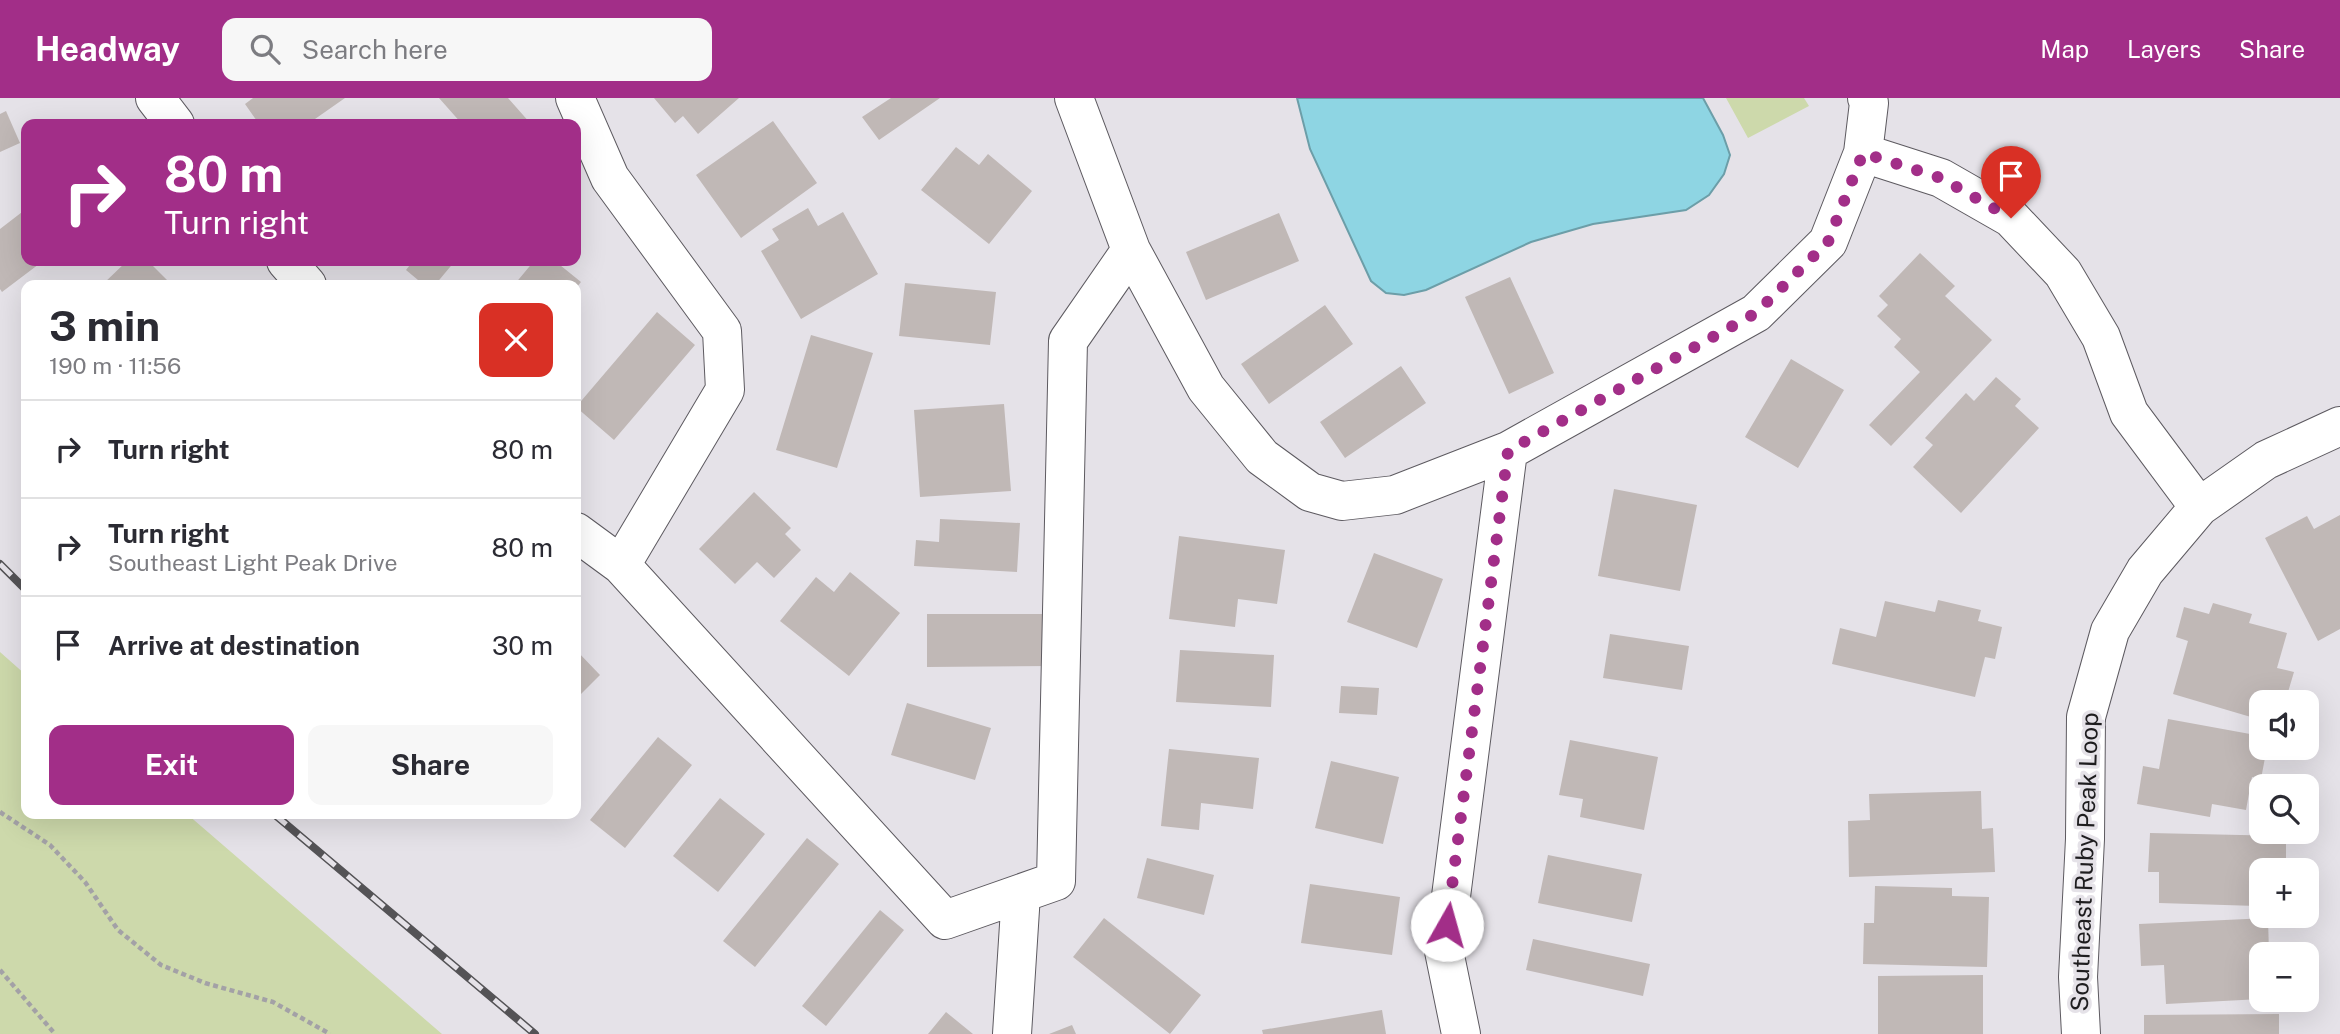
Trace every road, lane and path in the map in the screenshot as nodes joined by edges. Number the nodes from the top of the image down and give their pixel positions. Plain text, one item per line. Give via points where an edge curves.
1 (155, 98) edge
2 (575, 98) edge
3 (1074, 98) edge
4 (1867, 98) edge
5 (171, 119) edge
6 (1863, 153) junction
7 (1131, 250) junction
8 (290, 266) edge
9 (303, 280) edge
10 (2340, 426) edge
11 (1508, 451) junction
12 (2199, 507) junction
13 (581, 536) edge
14 (621, 565) junction
15 (0, 813) edge
16 (1021, 894) junction
17 (0, 971) edge
18 (55, 1034) edge
19 (330, 1034) edge
20 (1012, 1034) edge
21 (1461, 1034) edge
22 (2081, 1034) edge

1 - 5 street
2 - 14 street via 610,178 722,331 725,390
3 - 7 street
4 - 6 street
6 - 11 street via 1828,242 1756,313
6 - 12 street via 1941,178 2011,218 2063,273 2101,337 2129,413
7 - 11 street via 1206,388 1262,457 1310,492 1342,501 1395,495
7 - 16 street via 1068,341 1056,881
8 - 9 street
10 - 12 street, Southeast Ruby Peak Loop via 2266,460
11 - 21 street via 1444,951
12 - 22 street, Southeast Ruby Peak Loop via 2145,571 2110,631 2086,717 2078,977
13 - 14 street
14 - 16 street via 945,920
15 - 19 path via 50,845 85,882 118,930 161,965 273,1002
16 - 20 street
17 - 18 path

